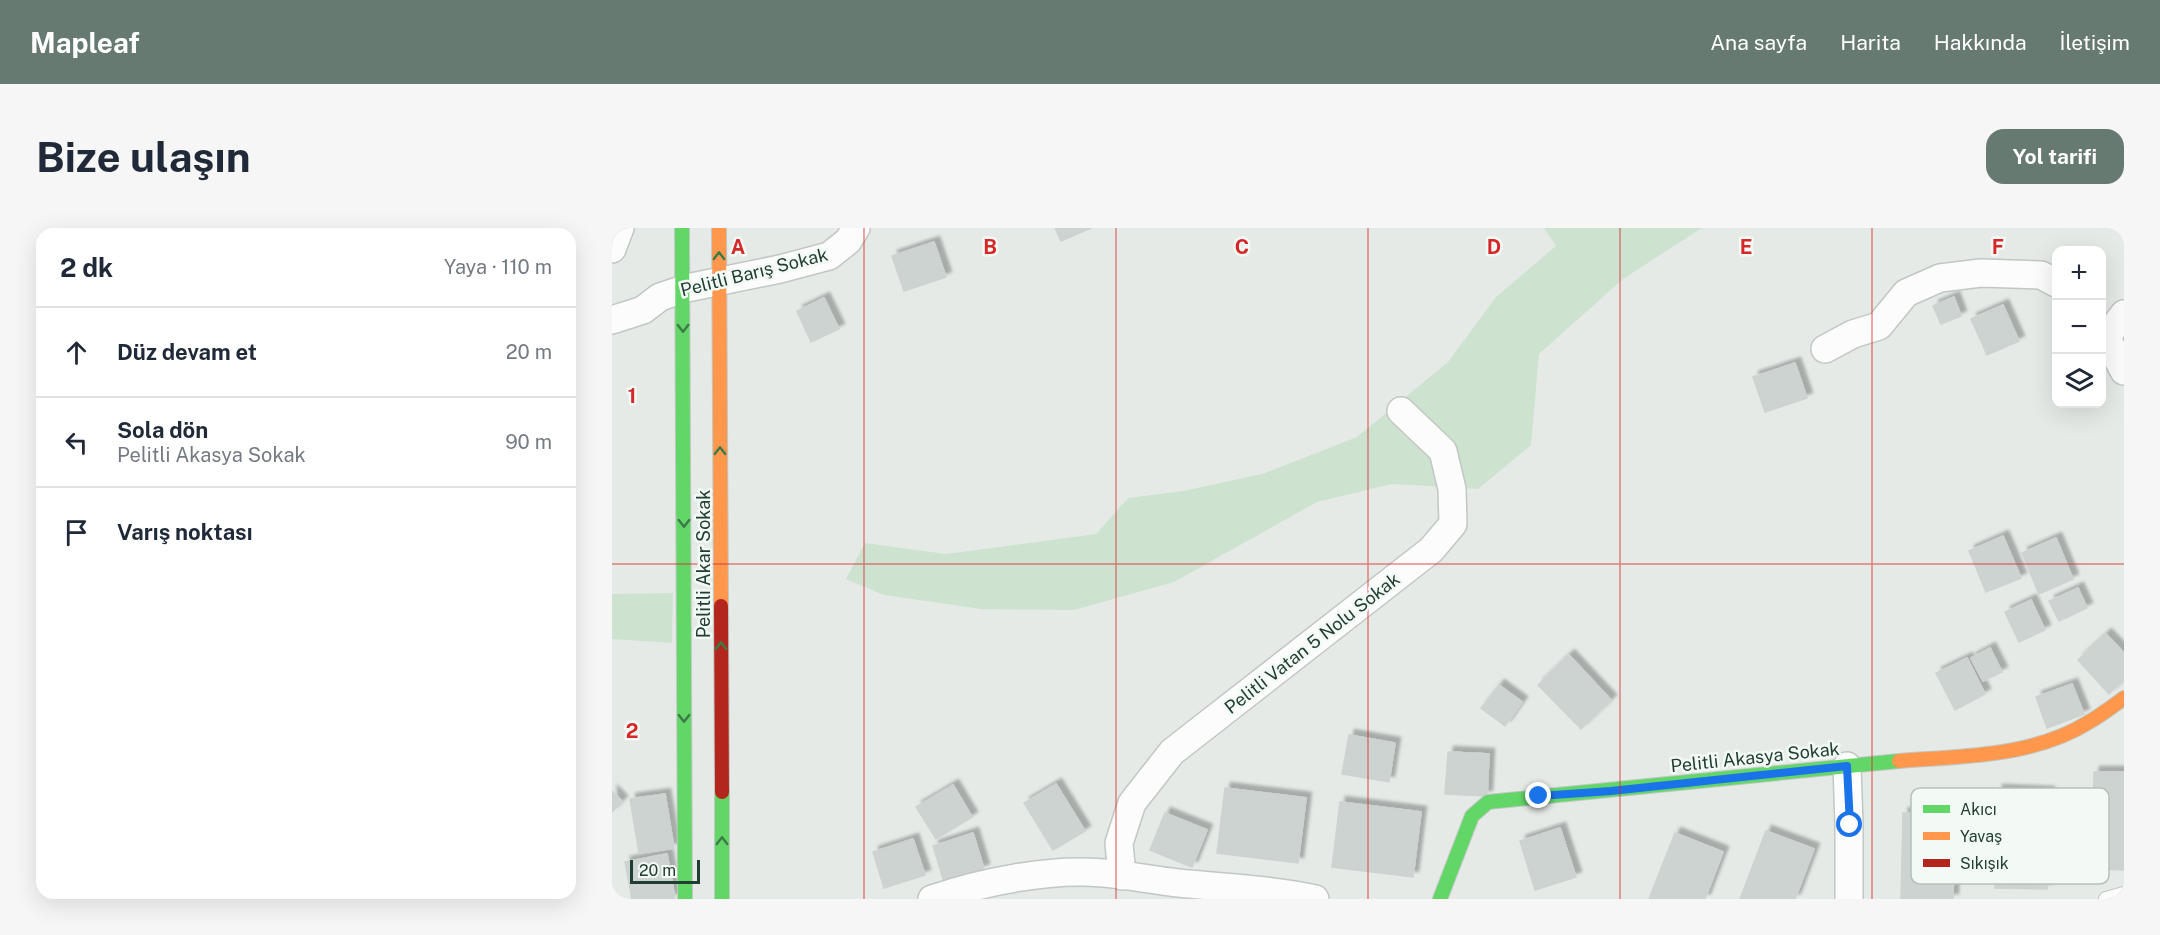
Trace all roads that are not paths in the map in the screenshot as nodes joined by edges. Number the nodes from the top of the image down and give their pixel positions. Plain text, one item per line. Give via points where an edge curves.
1 (620, 228) edge
2 (682, 228) edge
3 (719, 228) edge
4 (856, 228) edge
5 (612, 249) edge
6 (719, 281) junction
7 (2052, 281) edge
8 (683, 289) junction
9 (2124, 314) edge
10 (613, 316) edge
11 (2106, 331) edge
12 (2106, 337) edge
13 (1825, 349) dead end
14 (2124, 371) edge
15 (1401, 411) dead end
16 (2124, 698) edge
17 (1847, 766) junction
18 (1122, 876) junction
19 (2124, 894) edge
20 (685, 899) edge
21 (722, 899) edge
22 (932, 899) edge
23 (1316, 899) edge
24 (1440, 899) edge
25 (1848, 899) edge
26 (2106, 899) edge

1 - 5 street
2 - 8 main road, Pelitli Akar Sokak
6 -> 3 main road, Pelitli Akar Sokak
4 - 6 street, Pelitli Barış Sokak via 848,241 829,256
6 - 8 street, Pelitli Barış Sokak
21 -> 6 main road, Pelitli Akar Sokak
7 - 13 street via 2041,275 1981,273 1940,278 1906,293 1879,326 1852,334
8 - 10 street, Pelitli Barış Sokak via 660,297 643,310
8 -> 20 main road, Pelitli Akar Sokak
9 - 11 street
12 - 14 street
15 - 18 street, Pelitli Vatan 5 Nolu Sokak via 1443,451 1452,489 1453,524 1431,550 1172,752 1132,802 1119,843
16 - 17 main road, Pelitli Akasya Sokak via 2088,723 2050,740 2001,753
17 - 24 main road, Pelitli Akasya Sokak via 1488,802 1472,816
17 - 25 street
18 - 22 street via 1054,874 972,886
18 - 23 street
19 - 26 lane

